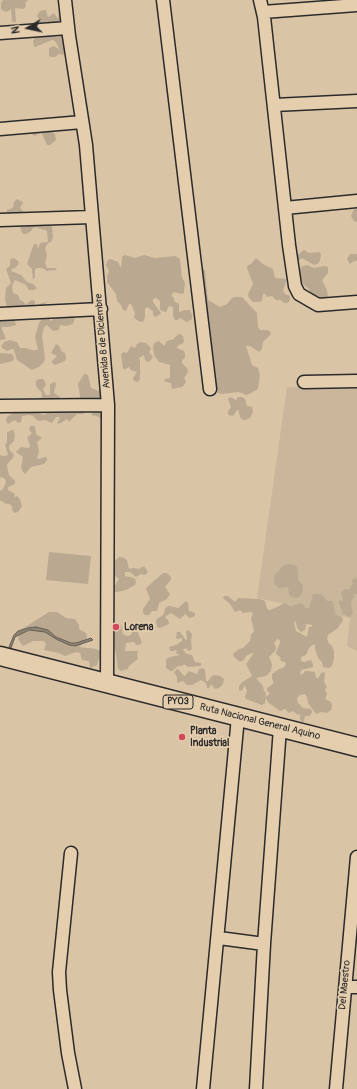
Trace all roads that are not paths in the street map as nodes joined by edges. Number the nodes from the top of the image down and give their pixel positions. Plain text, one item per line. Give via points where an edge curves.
1 (65, 0) edge
2 (163, 0) edge
3 (260, 0) edge
4 (357, 5) edge
5 (263, 12) junction
6 (68, 28) junction
7 (0, 33) edge
8 (357, 101) edge
9 (274, 105) junction
10 (82, 122) junction
11 (0, 129) edge
12 (357, 201) edge
13 (285, 208) junction
14 (92, 217) junction
15 (0, 220) edge
16 (357, 302) edge
17 (101, 310) junction
18 (0, 314) edge
19 (357, 381) edge
20 (304, 382) dead end
21 (210, 389) dead end
22 (108, 405) junction
23 (0, 406) edge
24 (0, 656) edge
25 (107, 684) junction
26 (238, 717) junction
27 (280, 728) junction
28 (357, 747) edge
29 (71, 853) dead end
30 (357, 857) edge
31 (218, 938) junction
32 (264, 944) junction
33 (345, 987) junction
34 (357, 987) edge
35 (75, 1089) edge
36 (203, 1089) edge
37 (256, 1089) edge
38 (336, 1089) edge

1 - 6 street, Avenida 8 de Diciembre
2 - 21 street
3 - 5 street
4 - 5 street
5 - 9 street
6 - 7 street
6 - 10 street, Avenida 8 de Diciembre
8 - 9 street
9 - 13 street
10 - 11 street
10 - 14 street, Avenida 8 de Diciembre
12 - 13 street
13 - 16 street via 295,286 299,294 318,305
14 - 15 street
14 - 17 street, Avenida 8 de Diciembre
17 - 18 street
17 - 22 street, Avenida 8 de Diciembre
19 - 20 street
22 - 23 street
22 - 25 street, Avenida 8 de Diciembre
24 - 25 highway, Ruta Nacional General Aquino / PY03
25 - 26 highway, Ruta Nacional General Aquino / PY03
26 - 27 highway, Ruta Nacional General Aquino / PY03
26 - 31 street
27 - 28 highway, Ruta Nacional General Aquino / PY03
27 - 32 street
29 - 35 street via 59,972 67,1046
30 - 33 street, Del Maestro
31 - 32 street
31 - 36 street
32 - 37 street
33 - 34 street
33 - 38 street, Del Maestro

